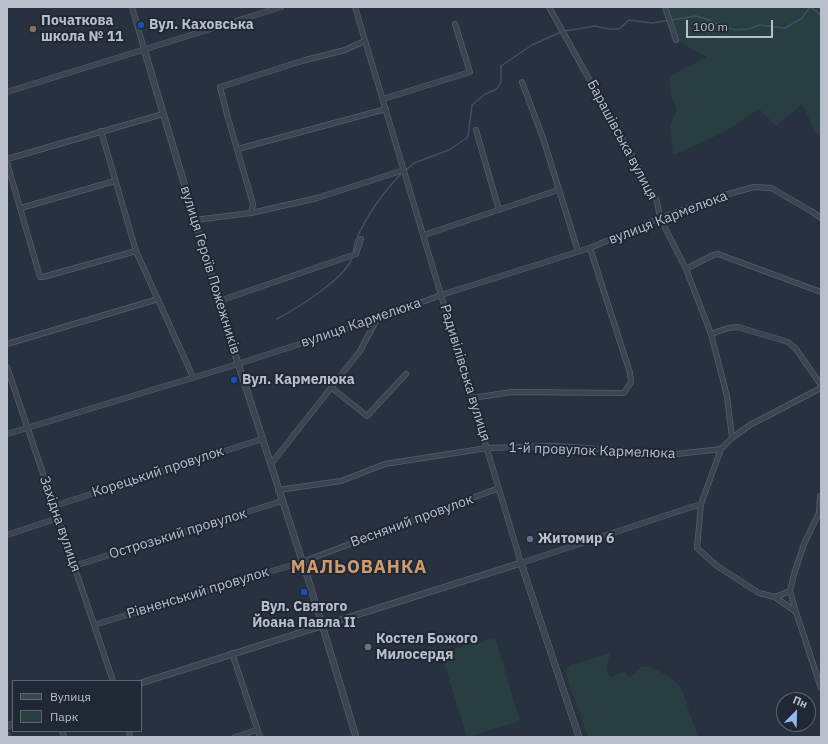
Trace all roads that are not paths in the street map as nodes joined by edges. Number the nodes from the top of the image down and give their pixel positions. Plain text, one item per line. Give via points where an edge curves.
1 (132, 7) edge
2 (281, 7) edge
3 (355, 7) edge
4 (549, 7) edge
5 (665, 7) edge
6 (455, 24) dead end
7 (676, 40) dead end
8 (365, 41) junction
9 (144, 49) junction
10 (522, 82) dead end
11 (7, 92) edge
12 (383, 99) junction
13 (386, 109) junction
14 (163, 114) junction
15 (476, 130) dead end
16 (101, 131) junction
17 (238, 149) junction
18 (7, 159) edge
19 (7, 164) edge
20 (404, 170) junction
21 (115, 181) junction
22 (558, 190) junction
23 (21, 208) junction
24 (499, 210) junction
25 (251, 213) junction
26 (660, 218) junction
27 (821, 218) edge
28 (195, 220) junction
29 (424, 235) junction
30 (362, 239) dead end
31 (590, 248) junction
32 (136, 251) junction
33 (578, 251) junction
34 (686, 268) junction
35 (821, 292) edge
36 (441, 295) junction
37 (158, 299) junction
38 (219, 301) junction
39 (377, 319) junction
40 (711, 334) junction
41 (7, 344) edge
42 (238, 364) junction
43 (7, 367) edge
44 (406, 374) dead end
45 (193, 377) junction
46 (821, 387) edge
47 (332, 388) junction
48 (472, 398) junction
49 (27, 427) junction
50 (7, 434) edge
51 (732, 438) junction
52 (262, 439) junction
53 (487, 448) junction
54 (721, 449) junction
55 (270, 464) junction
56 (499, 488) junction
57 (278, 490) junction
58 (820, 496) dead end
59 (282, 501) junction
60 (701, 504) junction
61 (54, 506) junction
62 (58, 518) junction
63 (7, 535) edge
64 (302, 562) junction
65 (521, 563) junction
66 (74, 566) junction
67 (790, 591) junction
68 (775, 597) junction
69 (796, 612) junction
70 (94, 625) junction
71 (322, 625) junction
72 (232, 653) junction
73 (819, 674) edge
74 (113, 680) edge
75 (142, 683) edge
76 (821, 688) edge
77 (258, 730) junction
78 (7, 734) edge
79 (8, 737) edge
80 (235, 737) edge
81 (260, 737) edge
82 (356, 737) edge
83 (579, 737) edge

1 - 9 street, вулиця Героїв Пожежників
2 - 9 street
3 - 8 street, Радивілівська вулиця
4 - 26 street, Барашівська вулиця via 657,201
5 - 7 street
6 - 12 street via 470,72
8 - 12 street, Радивілівська вулиця
8 - 17 street via 345,50 220,87
9 - 11 street
9 - 14 street, вулиця Героїв Пожежників
10 - 22 street via 544,138
12 - 13 street, Радивілівська вулиця
13 - 17 street
13 - 20 street, Радивілівська вулиця
14 - 16 street
14 - 28 street, вулиця Героїв Пожежників
15 - 24 street
16 - 18 street
16 - 21 street
17 - 25 street via 253,204
19 - 23 street
20 - 25 street via 317,198
20 - 29 street, Радивілівська вулиця
21 - 23 street
21 - 32 street
22 - 24 street
22 - 33 street
23 - 32 street via 39,275 42,277
24 - 29 street
25 - 28 street
26 - 27 street, вулиця Кармелюка via 754,187 771,188
26 - 31 street, вулиця Кармелюка
26 - 34 street, Барашівська вулиця
28 - 38 street, вулиця Героїв Пожежників
29 - 36 street, Радивілівська вулиця
30 - 38 street via 356,254
31 - 33 street, вулиця Кармелюка
31 - 48 street via 630,373 631,382 624,392 512,392
32 - 37 street
33 - 36 street, вулиця Кармелюка
34 - 35 street via 718,254
34 - 40 street, Барашівська вулиця
36 - 39 street, вулиця Кармелюка
36 - 48 street, Радивілівська вулиця
37 - 41 street
37 - 45 street
38 - 42 street, вулиця Героїв Пожежників
39 - 42 street, вулиця Кармелюка
39 - 47 street via 360,350
40 - 46 street via 738,327 788,342 796,349
40 - 51 street, Барашівська вулиця via 727,396
42 - 45 street, вулиця Кармелюка
42 - 52 street, вулиця Героїв Пожежників
43 - 49 street, Західна вулиця
44 - 47 street via 367,416
45 - 49 street, вулиця Кармелюка
46 - 51 street
47 - 55 street
48 - 53 street, Радивілівська вулиця
49 - 50 street, вулиця Кармелюка
49 - 61 street, Західна вулиця
51 - 54 street
52 - 55 street, вулиця Героїв Пожежників
52 - 61 street, Корецький провулок
53 - 54 street, 1-й провулок Кармелюка via 556,446 677,454
53 - 56 street, Радивілівська вулиця
53 - 57 street, 1-й провулок Кармелюка via 385,464 341,481
54 - 60 street
55 - 57 street, вулиця Героїв Пожежників
56 - 64 street, Весняний провулок
56 - 65 street, Радивілівська вулиця
57 - 59 street, вулиця Героїв Пожежників
58 - 67 street via 819,513 804,544
59 - 64 street, вулиця Героїв Пожежників
59 - 66 street, Острозький провулок
60 - 65 street
60 - 68 street via 697,548 717,566 759,593
61 - 62 street, Західна вулиця
62 - 63 street
62 - 66 street, Західна вулиця
64 - 70 street, Рівненський провулок
64 - 71 street, вулиця Героїв Пожежників
65 - 71 street
65 - 83 street, Радивілівська вулиця
66 - 70 street, Західна вулиця
67 - 68 street
67 - 69 street
68 - 69 street
69 - 73 street
70 - 74 street, Західна вулиця
71 - 72 street
71 - 82 street, вулиця Героїв Пожежників
72 - 75 street
72 - 77 street
73 - 76 street
77 - 80 street
77 - 81 street
78 - 79 street

